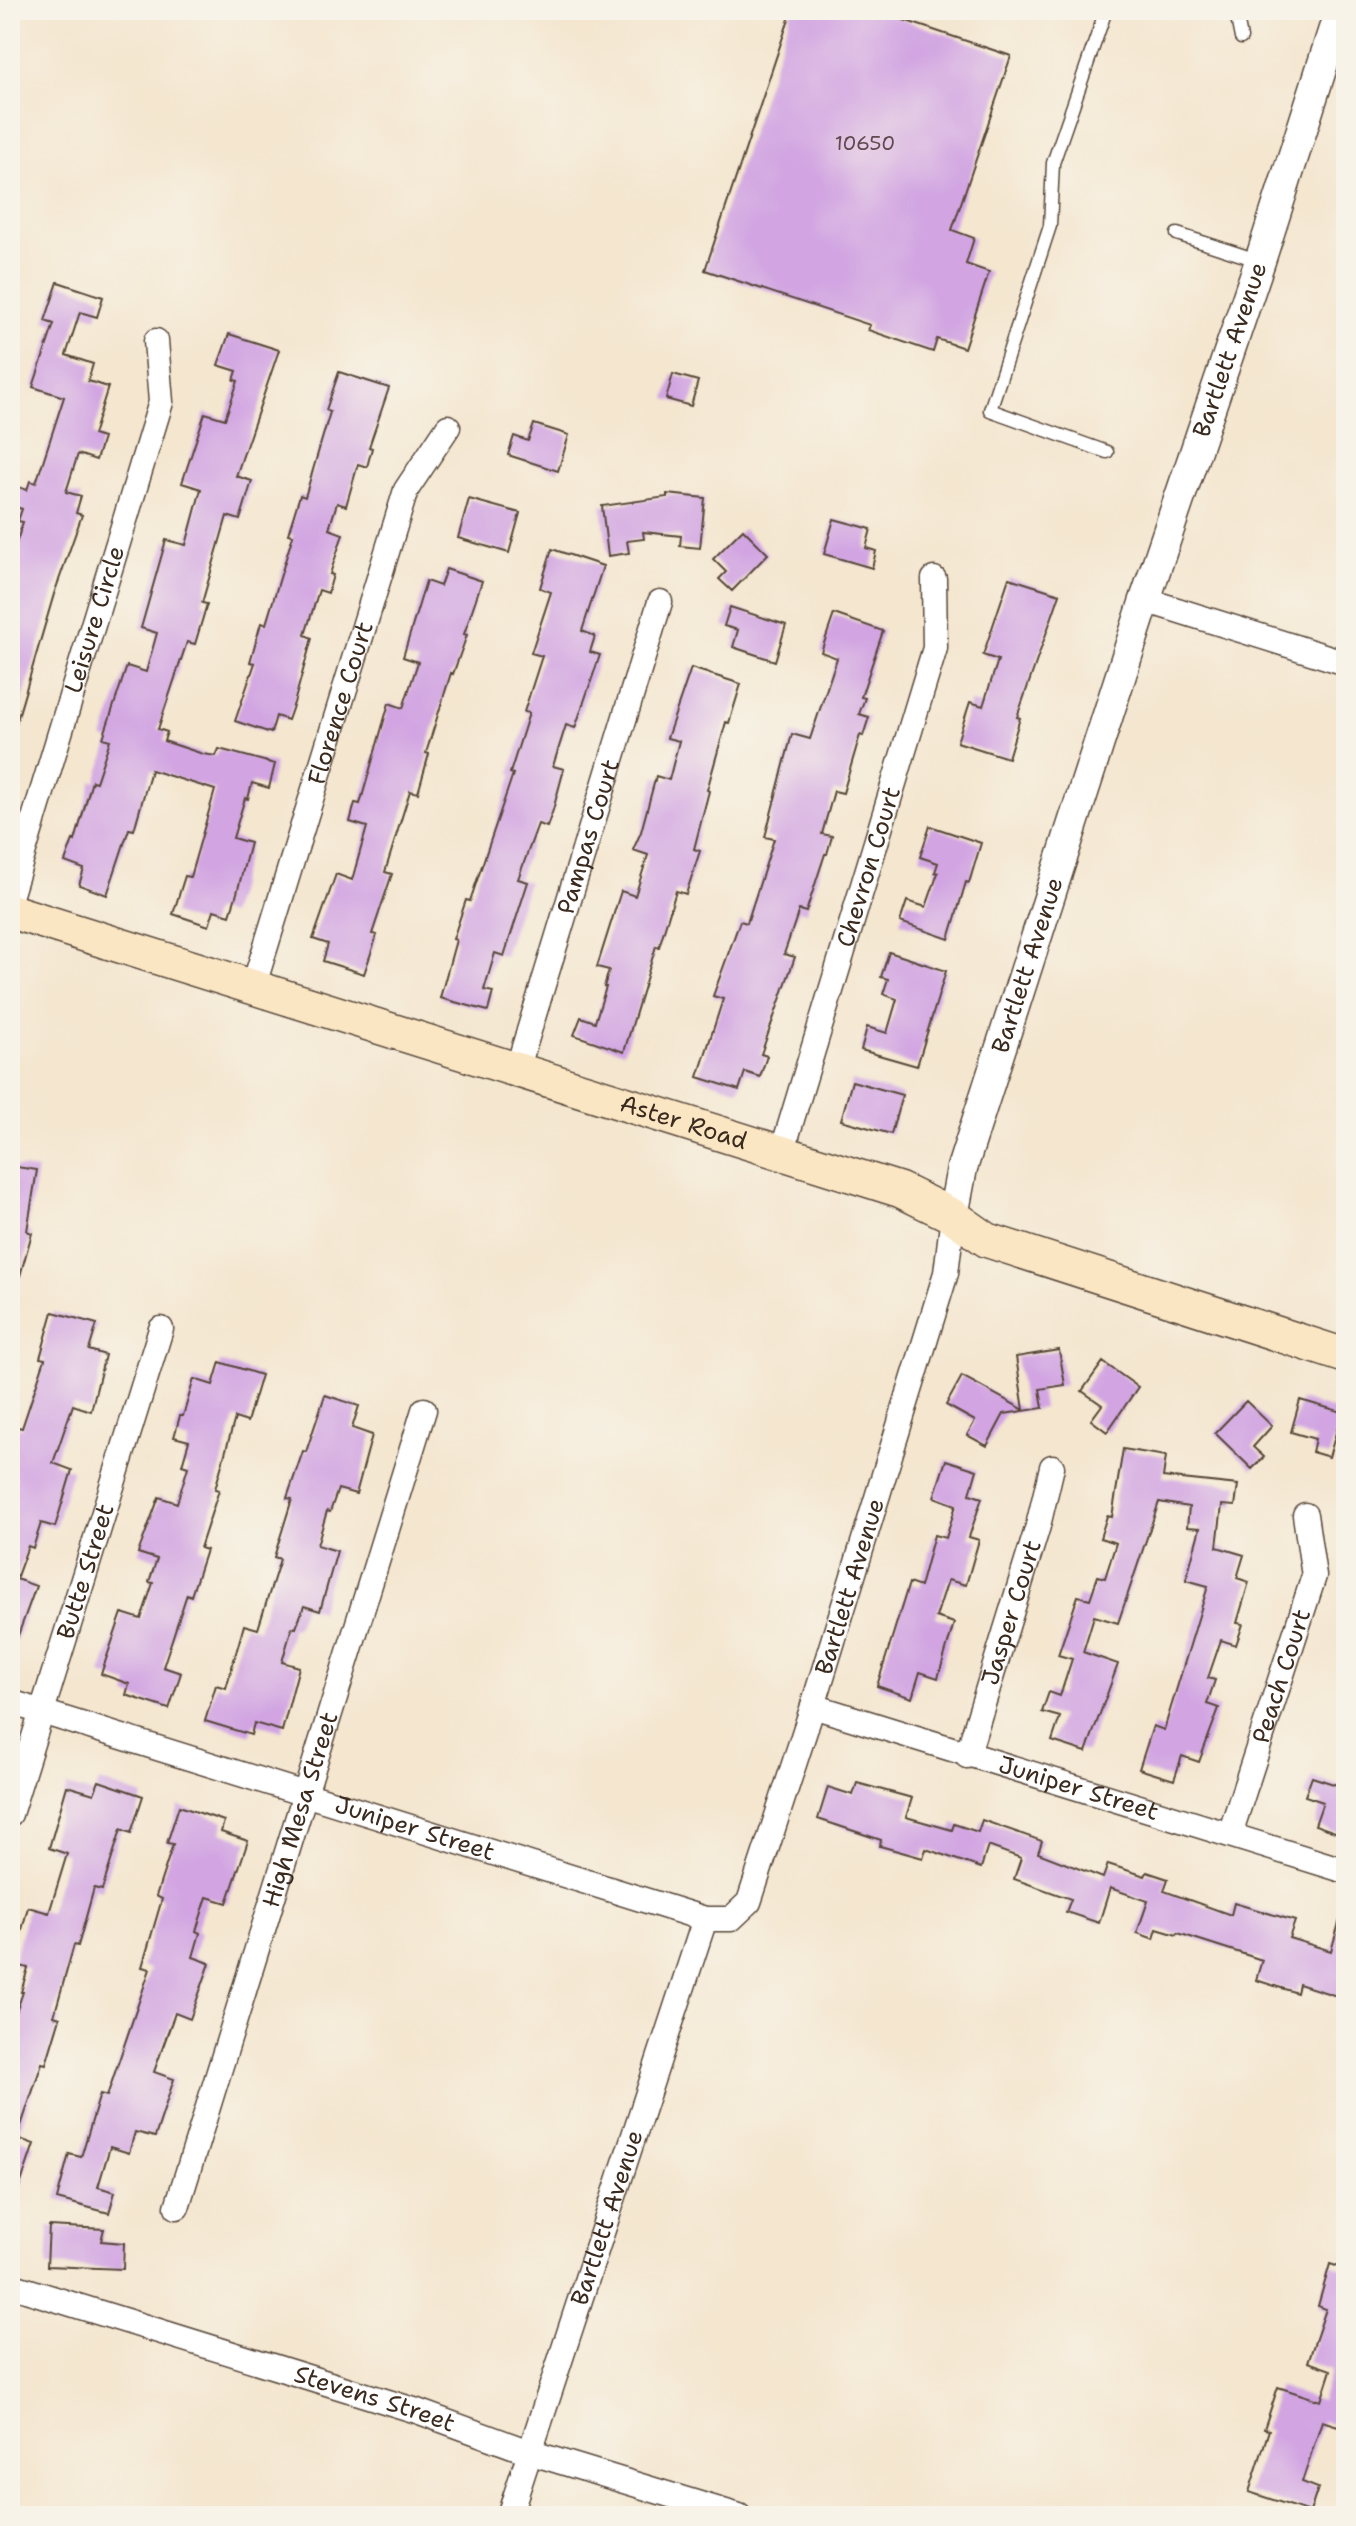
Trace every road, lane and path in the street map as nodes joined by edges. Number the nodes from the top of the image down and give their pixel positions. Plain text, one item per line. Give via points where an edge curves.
1 (1106, 10) edge
2 (1223, 10) edge
3 (1340, 10) edge
4 (1241, 38) dead end
5 (1177, 234) dead end
6 (1260, 261) junction
7 (156, 341) dead end
8 (448, 427) dead end
9 (1107, 452) dead end
10 (934, 579) dead end
11 (1145, 600) junction
12 (660, 602) dead end
13 (1346, 663) edge
14 (10, 897) edge
15 (10, 911) edge
16 (253, 988) junction
17 (517, 1070) junction
18 (782, 1152) junction
19 (953, 1216) junction
20 (161, 1329) dead end
21 (1346, 1356) edge
22 (424, 1410) dead end
23 (1052, 1467) dead end
24 (1305, 1515) dead end
25 (10, 1702) edge
26 (813, 1706) junction
27 (42, 1712) junction
28 (967, 1756) junction
29 (305, 1794) junction
30 (10, 1814) edge
31 (1230, 1834) junction
32 (1346, 1871) edge
33 (705, 1919) junction
34 (731, 1919) joint
35 (177, 2207) dead end
36 (10, 2285) edge
37 (529, 2452) junction
38 (509, 2516) edge
39 (739, 2516) edge

1 - 9 lane via 1053,163 1050,226 990,410
2 - 4 lane via 1237,18
3 - 6 street, Bartlett Avenue
5 - 6 lane
6 - 11 street, Bartlett Avenue
7 - 14 street, Leisure Circle via 161,402
8 - 16 street, Florence Court via 406,490
10 - 18 street, Chevron Court via 935,648
11 - 13 street
11 - 19 street, Bartlett Avenue via 962,1168
12 - 17 street, Pampas Court
15 - 16 main road, Aster Road
16 - 17 main road, Aster Road
17 - 18 main road, Aster Road
18 - 19 main road, Aster Road via 900,1190
19 - 21 main road, Aster Road via 987,1240
19 - 26 street, Bartlett Avenue via 946,1273
20 - 27 street, Butte Street
22 - 29 street, High Mesa Street
23 - 28 street, Jasper Court
24 - 31 street, Peach Court via 1314,1576
25 - 27 street, Juniper Street
26 - 28 street, Juniper Street
26 - 34 street, Bartlett Avenue via 749,1902
27 - 29 street, Juniper Street
27 - 30 street, Butte Street
28 - 31 street, Juniper Street
29 - 33 street, Juniper Street
29 - 35 street, High Mesa Street
31 - 32 street, Juniper Street
33 - 34 street, Juniper Street
33 - 37 street, Bartlett Avenue
36 - 37 street, Stevens Street via 417,2411
37 - 38 street, Bartlett Avenue
37 - 39 street, Stevens Street

